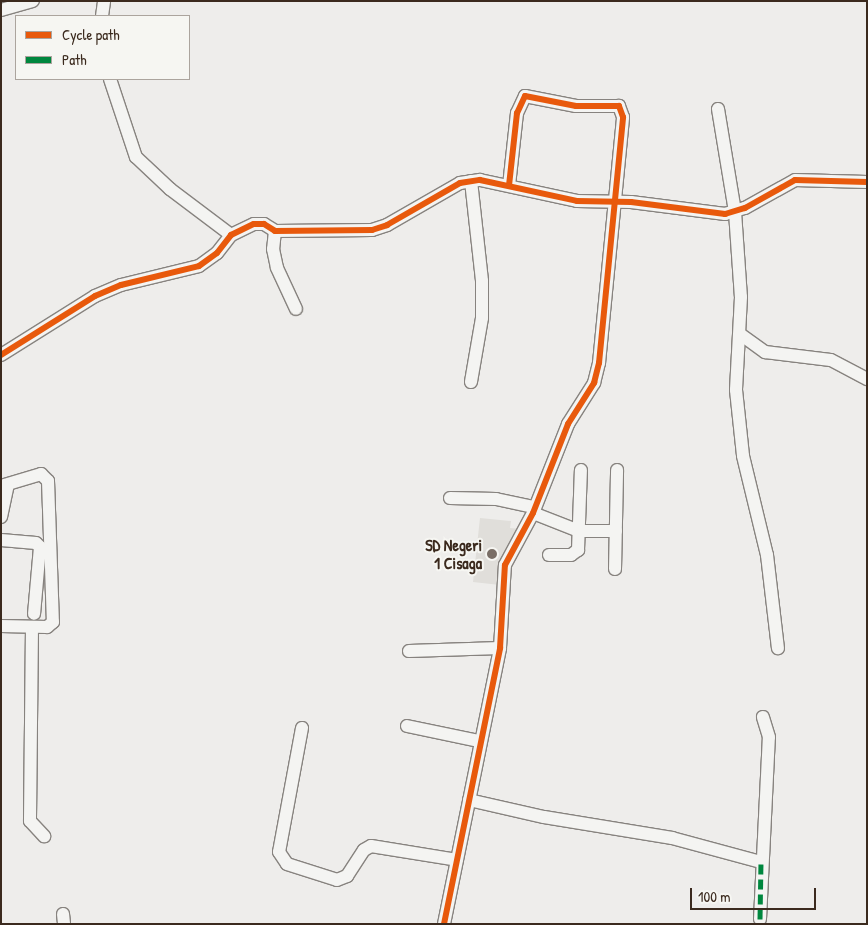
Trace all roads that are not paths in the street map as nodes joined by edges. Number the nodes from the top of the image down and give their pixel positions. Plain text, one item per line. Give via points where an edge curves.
1 (33, 1) edge
2 (104, 1) edge
3 (1, 10) edge
4 (102, 15) edge
5 (110, 80) edge
6 (718, 109) dead end
7 (471, 181) junction
8 (867, 182) edge
9 (509, 185) junction
10 (613, 201) junction
11 (735, 212) junction
12 (275, 232) junction
13 (231, 235) junction
14 (296, 309) dead end
15 (740, 334) junction
16 (1, 355) edge
17 (867, 379) edge
18 (471, 382) dead end
19 (581, 470) dead end
20 (617, 470) dead end
21 (5, 486) edge
22 (450, 498) dead end
23 (534, 510) junction
24 (1, 516) edge
25 (579, 531) junction
26 (616, 531) junction
27 (1, 540) edge
28 (549, 555) dead end
29 (616, 569) dead end
30 (34, 614) dead end
31 (1, 626) edge
32 (32, 627) junction
33 (500, 648) junction
34 (778, 648) dead end
35 (409, 651) dead end
36 (763, 718) dead end
37 (407, 726) dead end
38 (302, 728) dead end
39 (479, 741) junction
40 (469, 800) junction
41 (44, 836) dead end
42 (457, 860) junction
43 (761, 862) junction
44 (760, 920) dead end
45 (444, 924) edge

1 - 3 street
2 - 4 street
5 - 13 street via 136,157 170,189
6 - 11 street
7 - 9 street
7 - 12 street via 460,183 379,228
7 - 18 street via 482,281 482,318
8 - 11 street via 795,180
9 - 10 street via 577,201
9 - 10 street via 517,113 526,96 576,106 615,104 623,117
10 - 11 street via 704,214
10 - 23 street via 594,383 568,424
11 - 15 street
12 - 13 street via 264,224 254,224
12 - 14 street via 273,249 277,268
13 - 16 street via 217,253 199,266 121,285 95,296
15 - 17 street via 765,352 831,360
15 - 34 street via 736,390 743,456 767,555
19 - 25 street
20 - 26 street
21 - 24 street
21 - 32 street via 41,474 48,481 53,622 47,627
22 - 23 street via 496,499
23 - 25 street
23 - 33 street via 504,570
25 - 26 street
25 - 28 street via 577,552
26 - 29 street
27 - 30 street via 36,543 40,547
31 - 32 street
32 - 41 street via 30,821
33 - 35 street
33 - 39 street
36 - 43 street via 769,737
37 - 39 street
38 - 42 street via 279,852 287,864 337,880 347,876 364,850 371,846
39 - 40 street
40 - 42 street
40 - 43 street via 544,817 672,838
42 - 45 street
43 - 44 street

